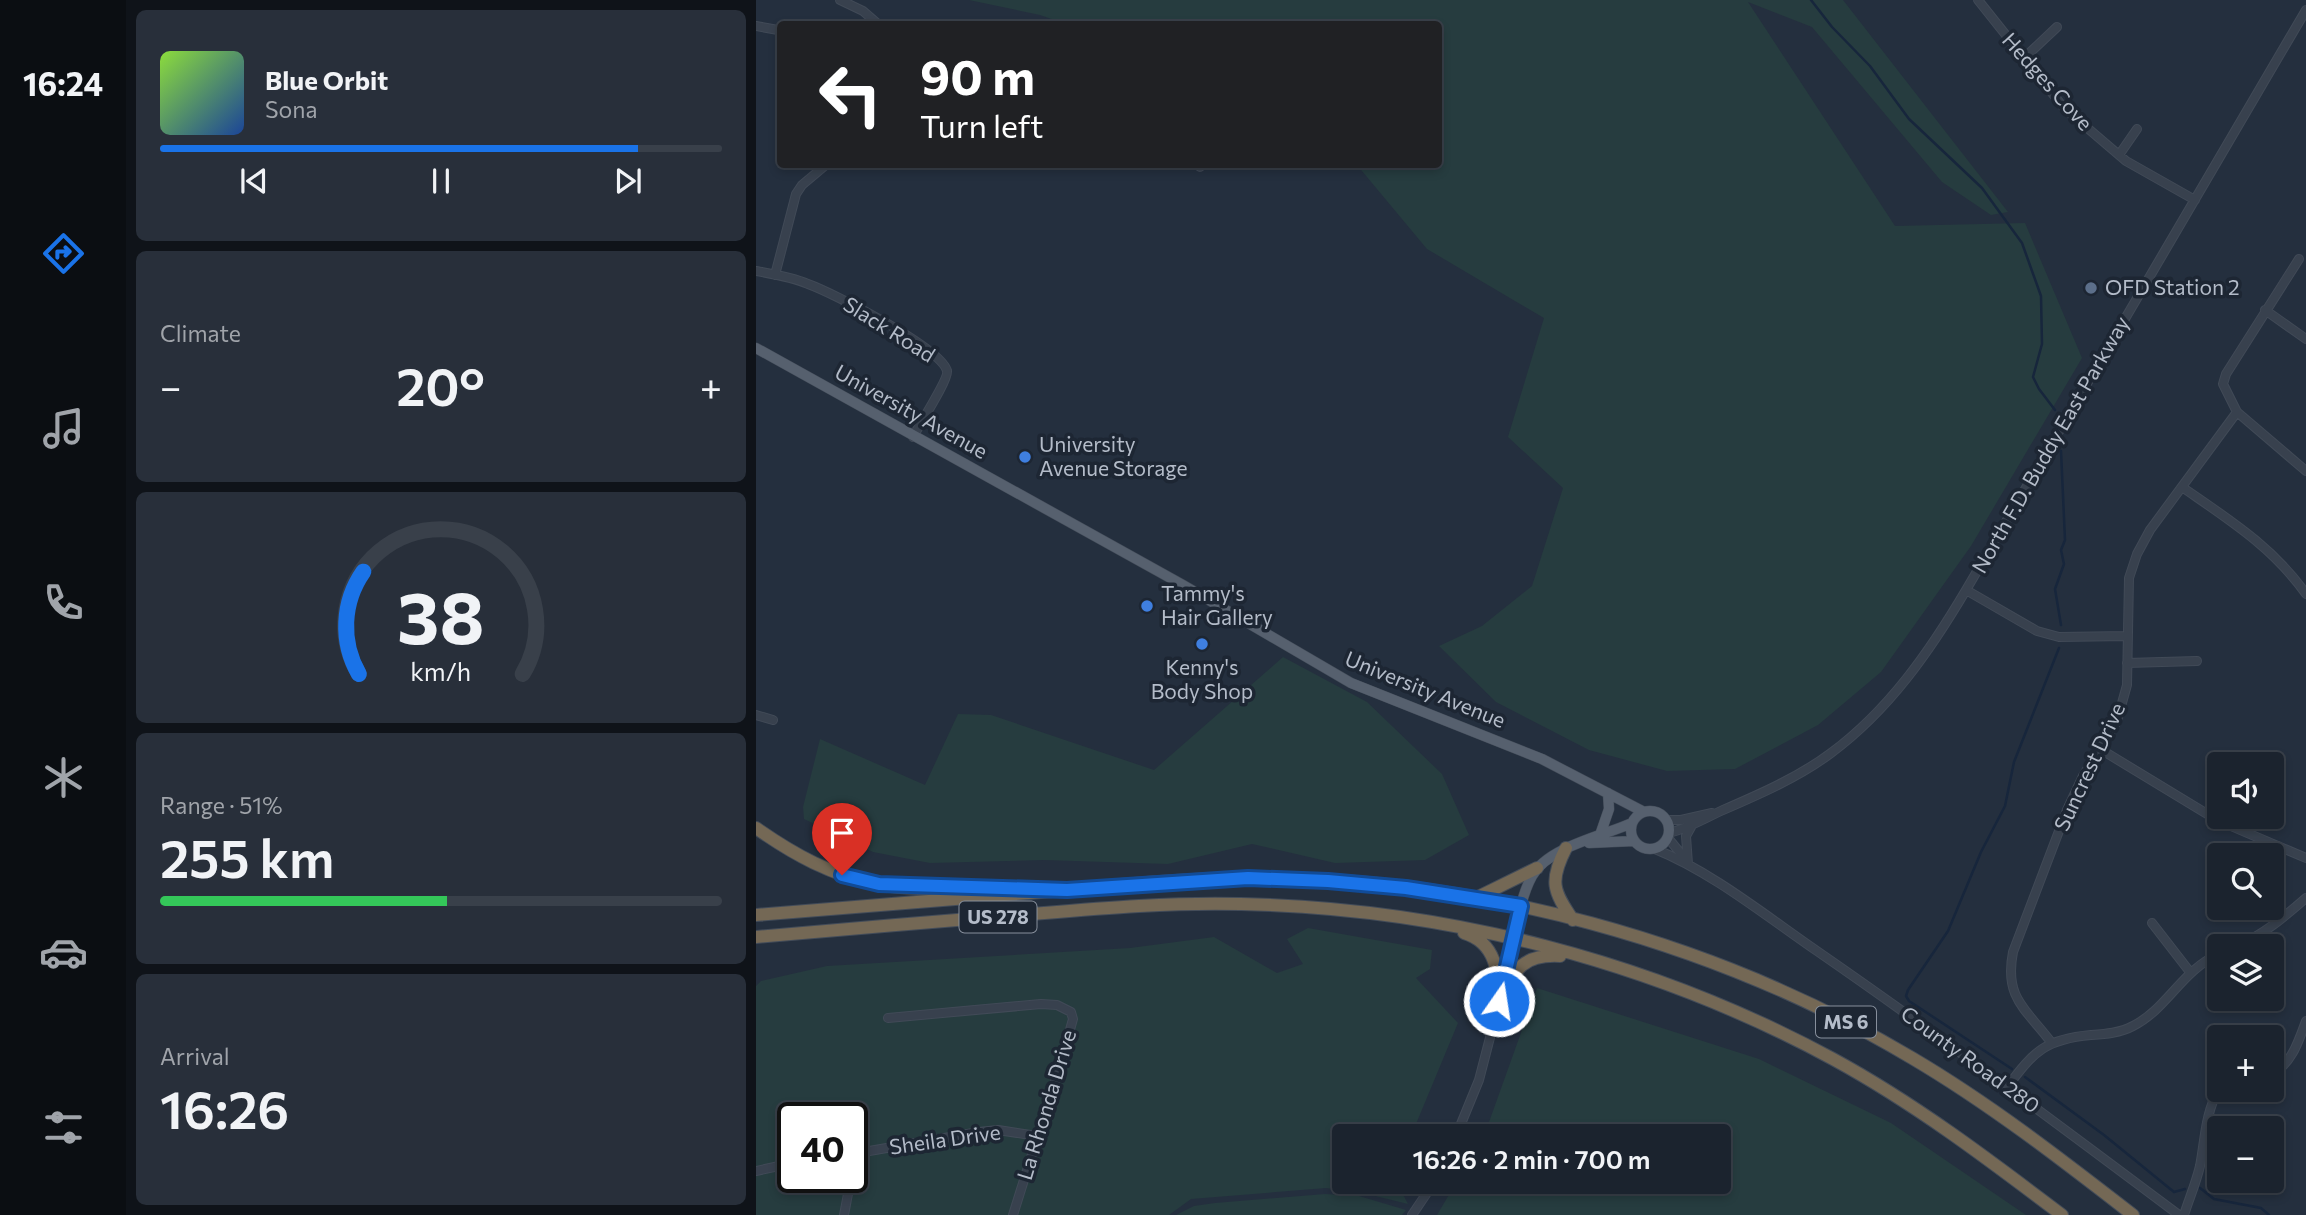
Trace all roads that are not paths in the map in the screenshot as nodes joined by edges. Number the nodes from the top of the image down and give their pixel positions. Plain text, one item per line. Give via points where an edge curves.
1 (840, 0) edge
2 (1978, 0) edge
3 (2306, 10) edge
4 (875, 21) edge
5 (756, 26) edge
6 (2057, 27) dead end
7 (777, 30) edge
8 (2023, 59) junction
9 (2137, 129) dead end
10 (2119, 155) junction
11 (823, 168) edge
12 (2194, 200) junction
13 (2299, 259) dead end
14 (756, 271) edge
15 (775, 275) junction
16 (2265, 310) junction
17 (2306, 339) edge
18 (756, 348) edge
19 (2237, 412) junction
20 (913, 437) junction
21 (2306, 471) edge
22 (2182, 486) junction
23 (1966, 590) junction
24 (2306, 594) edge
25 (2127, 636) junction
26 (2197, 661) dead end
27 (2127, 663) junction
28 (756, 715) edge
29 (773, 720) dead end
30 (2100, 749) junction
31 (1608, 793) junction
32 (1722, 811) junction
33 (1644, 812) junction
34 (1667, 820) junction
35 (1633, 822) junction
36 (1691, 827) junction
37 (756, 828) edge
38 (1600, 835) junction
39 (1669, 836) junction
40 (1634, 841) junction
41 (1583, 843) junction
42 (1566, 848) junction
43 (1655, 849) junction
44 (2306, 859) edge
45 (1688, 864) junction
46 (1537, 868) junction
47 (1067, 890) junction
48 (1476, 898) junction
49 (2306, 898) edge
50 (1521, 906) junction
51 (756, 915) edge
52 (1573, 920) junction
53 (1424, 921) junction
54 (2152, 923) dead end
55 (795, 933) junction
56 (2262, 934) edge
57 (756, 937) edge
58 (1514, 939) junction
59 (756, 946) edge
60 (1585, 957) junction
61 (2207, 961) edge
62 (2190, 972) junction
63 (1499, 1001) junction
64 (888, 1018) dead end
65 (2306, 1021) edge
66 (2051, 1042) junction
67 (2284, 1067) edge
68 (2008, 1086) junction
69 (2214, 1102) edge
70 (1460, 1124) edge
71 (1037, 1136) junction
72 (868, 1151) edge
73 (777, 1166) edge
74 (756, 1171) edge
75 (848, 1193) edge
76 (1426, 1194) edge
77 (844, 1215) edge
78 (1013, 1215) edge
79 (1412, 1215) edge
80 (2062, 1215) edge
81 (2133, 1215) edge
82 (2181, 1215) edge

1 - 4 street
2 - 8 street, Hedges Cove
3 - 12 street, North F.D. Buddy East Parkway
5 - 7 street
6 - 8 street
8 - 10 street, Hedges Cove via 2064,108
9 - 10 street
10 - 12 street, Hedges Cove
11 - 15 street via 798,190
12 - 23 street, North F.D. Buddy East Parkway
13 - 16 street
14 - 15 street, Slack Road
15 - 20 street, Slack Road via 846,300 942,362 947,379
16 - 17 street
16 - 19 street via 2223,384
18 - 20 main road, University Avenue
19 - 21 street
19 - 22 street, Suncrest Drive
20 - 31 main road, University Avenue via 1351,683 1542,759
22 - 24 street via 2254,537 2290,571
22 - 25 street, Suncrest Drive via 2137,554 2129,578
23 - 25 street via 2048,634
23 - 32 street, North F.D. Buddy East Parkway via 1921,660 1861,728 1800,772
25 - 27 street, Suncrest Drive
26 - 27 street
27 - 30 street, Suncrest Drive via 2127,685 2117,721
28 - 29 street
30 - 44 street via 2214,818
30 - 66 street, Suncrest Drive via 2067,810 2009,971 2019,1005
31 - 33 main road, University Avenue
31 - 35 main road, University Avenue
31 - 38 main road via 1609,808
32 - 34 street
32 - 36 street
33 - 34 main road via 1657,812
33 - 35 main road
34 - 39 main road
35 - 38 main road
35 - 40 main road
36 - 39 street
36 - 45 street via 1686,836
37 - 47 highway via 808,861 879,884
38 - 41 main road
39 - 43 main road
39 - 45 street
40 - 41 main road
40 - 43 main road
41 - 42 main road
42 - 46 main road
42 - 52 highway via 1556,867 1555,888
43 - 45 street
45 - 68 street, County Road 280
46 - 48 highway
46 - 50 main road
47 - 48 highway, US 278 via 1248,878 1328,881
47 - 51 highway, US 278
48 - 50 highway, US 278
49 - 56 street
50 - 52 highway, MS 6
50 - 58 main road
52 - 81 highway, MS 6 via 1721,965 1832,1014 1975,1097
53 - 55 highway, US 278 via 1311,907 1177,904
53 - 58 highway, US 278
53 - 63 highway via 1471,935 1482,943 1498,967
54 - 62 street
55 - 57 highway, US 278
55 - 59 highway
58 - 60 highway, MS 6
58 - 63 street
60 - 63 highway via 1545,955 1528,960 1515,971
60 - 80 highway, MS 6 via 1671,986 1833,1059 1923,1113
61 - 62 street
62 - 66 street via 2133,1027
63 - 70 street via 1479,1080
64 - 71 street, La Rhonda Drive via 1041,1004 1065,1007 1073,1019
65 - 67 street
66 - 68 street via 2029,1058
68 - 82 street, County Road 280
69 - 82 street via 2199,1168
71 - 72 street, Sheila Drive via 998,1130
71 - 78 street, La Rhonda Drive
73 - 74 street
75 - 77 street
76 - 79 street

